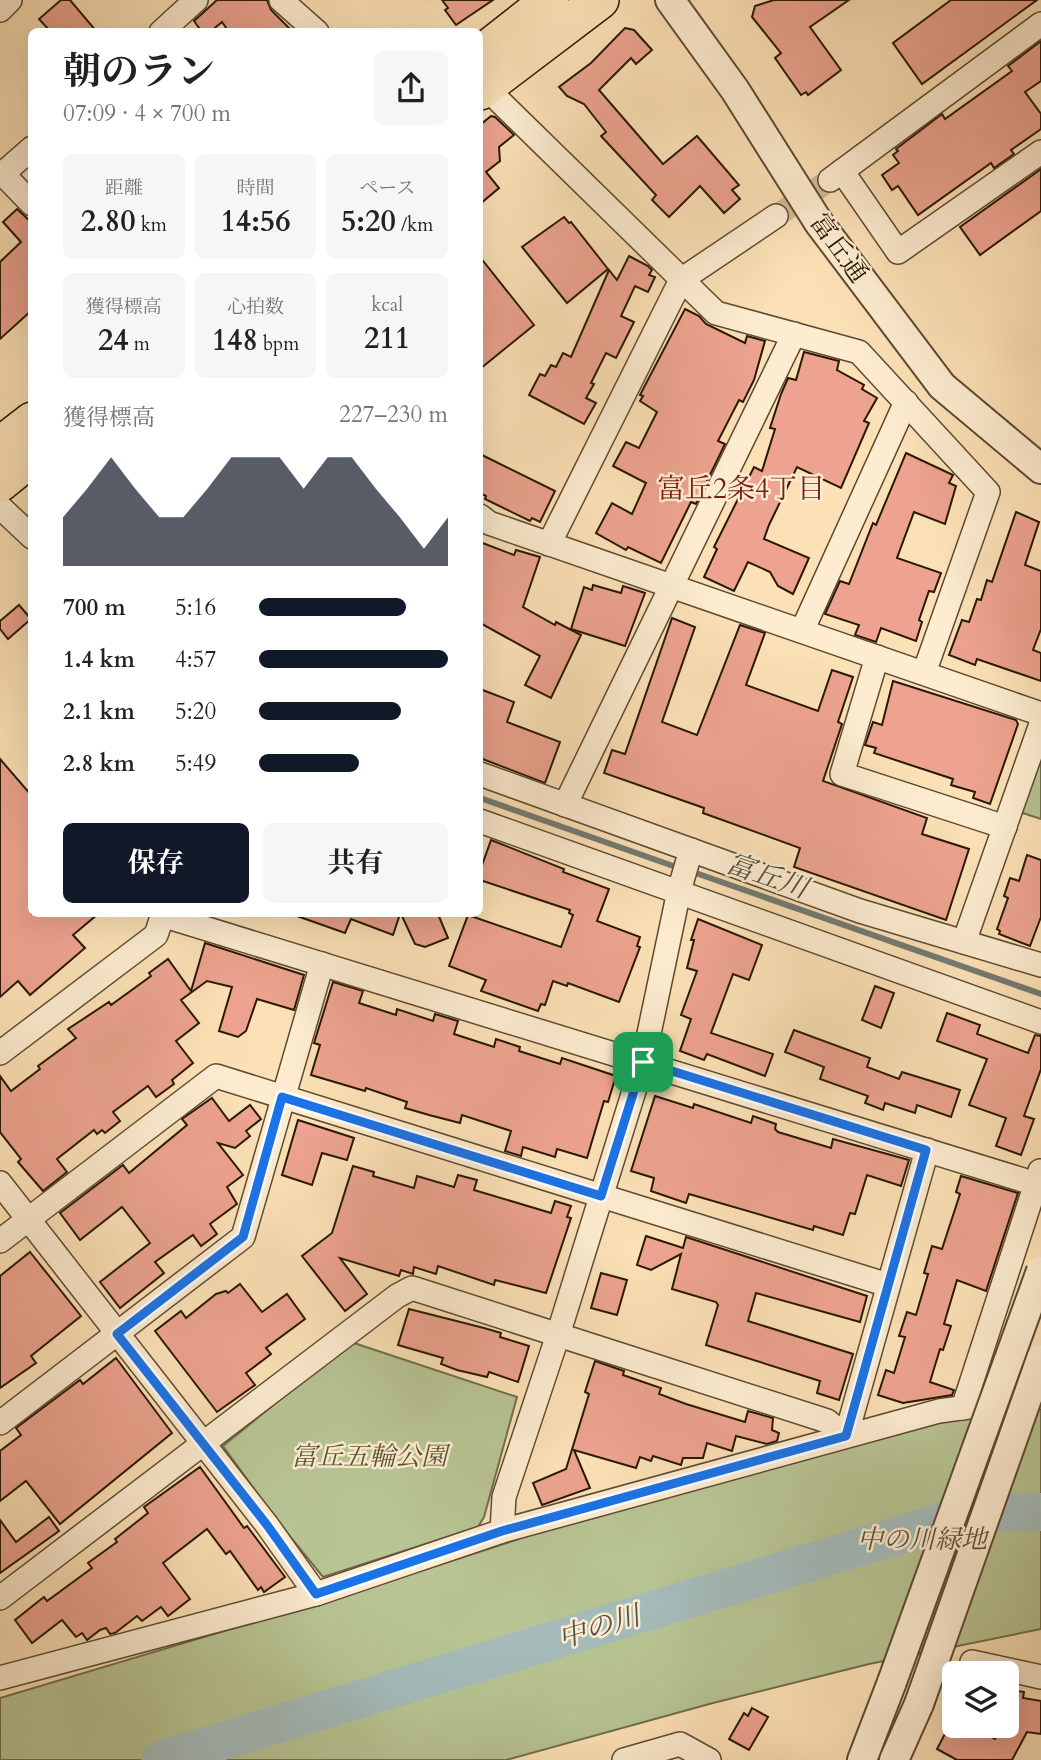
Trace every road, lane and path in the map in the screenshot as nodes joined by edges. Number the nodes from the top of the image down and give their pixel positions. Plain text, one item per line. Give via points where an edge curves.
1 (10, 0) edge
2 (196, 0) edge
3 (281, 0) edge
4 (550, 0) edge
5 (600, 0) edge
6 (670, 0) edge
7 (0, 10) edge
8 (1041, 24) edge
9 (165, 28) edge
10 (312, 28) edge
11 (483, 76) edge
12 (483, 77) edge
13 (483, 80) edge
14 (28, 151) edge
15 (1041, 152) edge
16 (1, 175) edge
17 (28, 200) edge
18 (776, 216) tunnel mouth
19 (681, 280) junction
20 (794, 334) junction
21 (906, 402) junction
22 (28, 424) edge
23 (0, 446) edge
24 (28, 460) edge
25 (1041, 469) edge
26 (0, 482) edge
27 (0, 507) edge
28 (483, 518) edge
29 (28, 533) edge
30 (550, 544) junction
31 (673, 586) junction
32 (802, 631) junction
33 (877, 657) junction
34 (924, 673) junction
35 (1041, 714) edge
36 (1041, 724) edge
37 (483, 775) edge
38 (565, 805) junction
39 (483, 822) edge
40 (1004, 827) junction
41 (690, 855) junction
42 (680, 887) junction
43 (162, 917) edge
44 (173, 917) edge
45 (964, 942) junction
46 (322, 964) junction
47 (1041, 965) edge
48 (1041, 1022) edge
49 (0, 1053) edge
50 (643, 1062) junction
51 (282, 1097) junction
52 (926, 1150) junction
53 (1039, 1177) edge
54 (0, 1183) edge
55 (601, 1196) junction
56 (28, 1219) junction
57 (0, 1241) edge
58 (1041, 1271) edge
59 (888, 1285) junction
60 (117, 1334) junction
61 (558, 1335) junction
62 (1041, 1359) edge
63 (1041, 1397) edge
64 (963, 1408) junction
65 (0, 1423) edge
66 (846, 1436) junction
67 (203, 1444) junction
68 (502, 1531) junction
69 (316, 1594) junction
70 (0, 1598) edge
71 (1019, 1672) edge
72 (1041, 1677) edge
73 (0, 1678) edge
74 (624, 1760) edge
75 (709, 1760) edge
76 (862, 1760) edge
77 (894, 1760) edge

1 - 7 street
2 - 9 street
3 - 10 street
4 - 11 highway
5 - 12 highway
6 - 25 street, 富丘通 via 735,90 819,223 942,386
8 - 15 street via 836,176 898,252
13 - 19 street
14 - 16 street
16 - 17 street
18 - 19 street
19 - 20 street via 716,313
19 - 30 street
20 - 21 street via 859,352
20 - 31 street
21 - 32 street
21 - 34 street via 988,492
22 - 23 highway
24 - 26 highway
27 - 29 street
28 - 30 street
30 - 31 street
31 - 32 street
31 - 38 street
32 - 33 street
33 - 34 street
33 - 40 street via 842,774
34 - 35 street
36 - 40 street
37 - 38 street
38 - 41 street
39 - 42 street
40 - 45 street
41 - 42 street
41 - 45 street
42 - 48 street
42 - 50 street
43 - 49 street via 156,935
44 - 46 street
45 - 47 street
46 - 50 street
46 - 51 street
50 - 52 street
50 - 55 street
51 - 55 street
51 - 56 street via 216,1076
51 - 60 street via 243,1237
52 - 53 street
52 - 59 street
53 - 64 street
54 - 56 street
55 - 59 street
55 - 61 street
56 - 57 street
56 - 60 street
58 - 76 street, bridge
59 - 66 street
60 - 65 street
60 - 67 street
61 - 66 street via 827,1421
61 - 67 street via 412,1288
61 - 68 street via 504,1497
62 - 77 street, bridge via 919,1704
63 - 64 street
64 - 66 street
66 - 68 street
67 - 69 street
67 - 70 street
68 - 69 street
69 - 73 street
71 - 72 street
74 - 75 street via 680,1744

